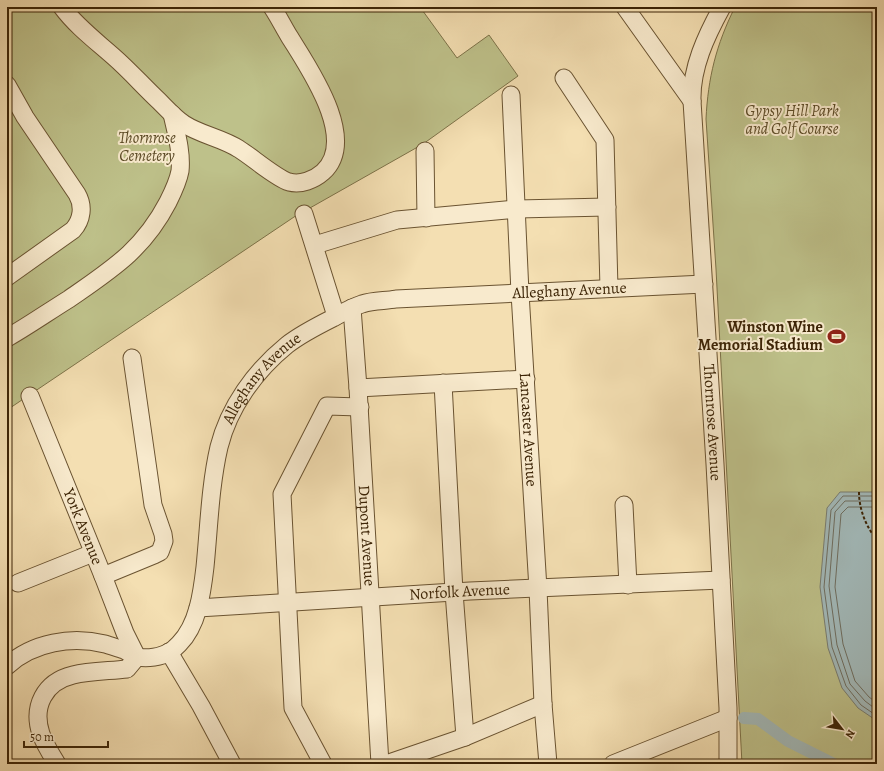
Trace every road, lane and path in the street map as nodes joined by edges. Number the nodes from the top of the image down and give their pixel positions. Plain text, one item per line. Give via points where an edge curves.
1 (62, 7) edge
2 (272, 7) edge
3 (625, 7) edge
4 (720, 8) edge
5 (564, 78) dead end
6 (7, 85) edge
7 (511, 95) dead end
8 (692, 101) junction
9 (172, 114) junction
10 (425, 151) dead end
11 (607, 207) junction
12 (517, 209) junction
13 (304, 214) dead end
14 (426, 218) junction
15 (315, 245) junction
16 (7, 276) edge
17 (704, 284) junction
18 (609, 288) junction
19 (520, 293) junction
20 (352, 308) junction
21 (336, 316) junction
22 (7, 338) edge
23 (132, 358) dead end
24 (526, 379) junction
25 (443, 383) junction
26 (358, 388) junction
27 (30, 396) dead end
28 (360, 407) junction
29 (859, 492) dead end
30 (624, 505) dead end
31 (877, 540) edge
32 (94, 553) junction
33 (103, 576) junction
34 (721, 580) junction
35 (18, 583) dead end
36 (628, 585) junction
37 (538, 589) junction
38 (454, 592) junction
39 (371, 597) junction
40 (288, 602) junction
41 (198, 608) junction
42 (169, 652) junction
43 (137, 657) junction
44 (7, 666) edge
45 (543, 704) junction
46 (728, 718) junction
47 (465, 737) junction
48 (57, 764) edge
49 (232, 764) edge
50 (323, 764) edge
51 (380, 764) edge
52 (386, 764) edge
53 (548, 764) edge
54 (613, 764) edge
55 (728, 764) edge

1 - 9 street via 74,22
2 - 9 street via 319,83 330,114 336,145 332,159 322,173 308,181 288,182 236,147 190,127
3 - 8 street
4 - 8 street, Thornrose Avenue via 696,66
5 - 11 street via 605,140
6 - 16 street via 25,117 77,194 81,210 79,222 73,230
7 - 12 street, Lancaster Avenue
8 - 17 street, Thornrose Avenue
9 - 22 street via 180,150 180,172 174,190 148,234 116,266
10 - 14 street
11 - 12 street
11 - 18 street
12 - 14 street
12 - 19 street, Lancaster Avenue
13 - 15 street
14 - 15 street via 397,220
15 - 21 street
17 - 18 street, Alleghany Avenue
17 - 34 street, Thornrose Avenue
18 - 19 street, Alleghany Avenue
19 - 20 street, Alleghany Avenue via 396,299 367,302
19 - 24 street, Lancaster Avenue
20 - 21 street, Alleghany Avenue
20 - 26 street, Dupont Avenue
21 - 41 street, Alleghany Avenue via 299,336 275,355 254,378 232,413 219,447
23 - 33 street via 151,498 164,541 160,552
24 - 25 street
24 - 37 street, Lancaster Avenue
25 - 26 street
25 - 38 street
26 - 28 street, Dupont Avenue
27 - 32 street, York Avenue
28 - 39 street, Dupont Avenue
28 - 40 street via 327,406 282,494
29 - 31 path via 859,503 868,529
30 - 36 street
32 - 33 street, York Avenue
32 - 35 street
33 - 43 street, York Avenue
34 - 36 street, Norfolk Avenue
34 - 46 street, Thornrose Avenue
36 - 37 street, Norfolk Avenue
37 - 38 street, Norfolk Avenue
37 - 45 street, Lancaster Avenue
38 - 39 street, Norfolk Avenue
38 - 47 street
39 - 40 street, Norfolk Avenue
39 - 51 street, Dupont Avenue
40 - 41 street, Norfolk Avenue
40 - 50 street via 293,708
41 - 42 street, Alleghany Avenue via 187,634
42 - 43 street via 154,657
42 - 49 street
43 - 44 street via 104,644 61,641 33,649
43 - 48 street via 128,669 72,675 56,682 46,691 40,702 39,724 41,736
45 - 47 street
45 - 53 street, Lancaster Avenue
46 - 54 street
46 - 55 street, Thornrose Avenue
47 - 52 street

